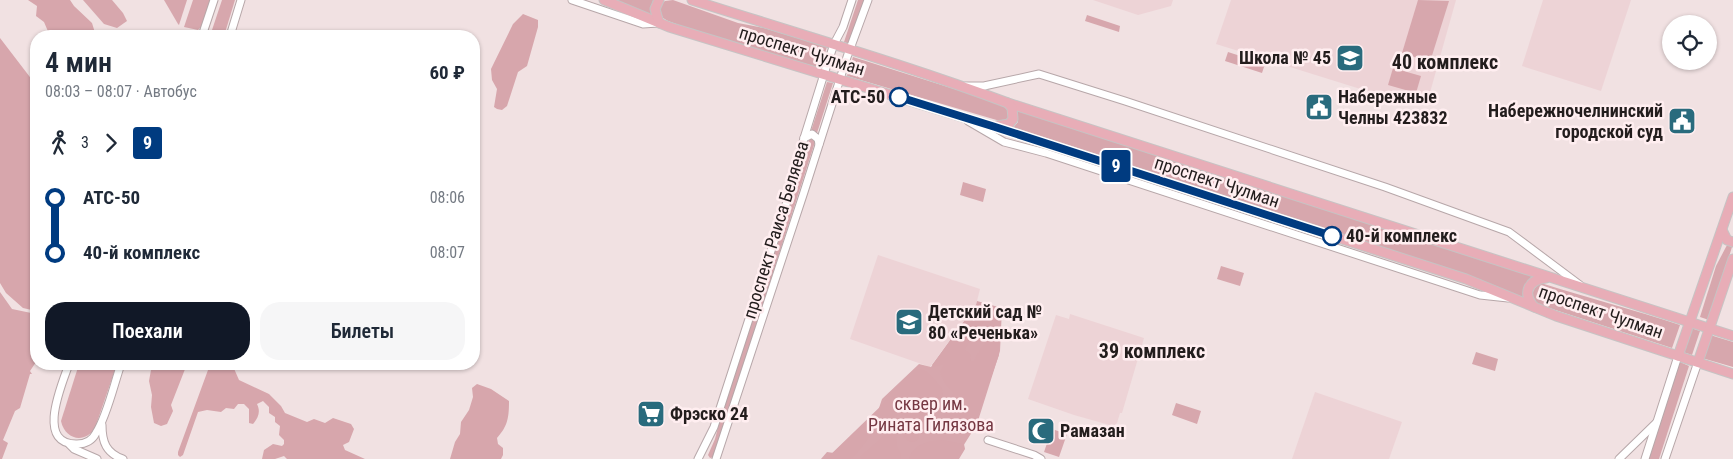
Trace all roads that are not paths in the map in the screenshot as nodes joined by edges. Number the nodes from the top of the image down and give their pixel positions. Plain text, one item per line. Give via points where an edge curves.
1 (214, 0) edge
2 (241, 0) edge
3 (572, 0) edge
4 (604, 0) edge
5 (659, 0) edge
6 (692, 0) edge
7 (852, 0) edge
8 (868, 0) edge
9 (658, 23) junction
10 (204, 30) edge
11 (232, 30) edge
12 (834, 44) junction
13 (850, 49) junction
14 (824, 74) junction
15 (840, 79) junction
16 (964, 86) junction
17 (1008, 103) junction
18 (962, 117) junction
19 (992, 126) junction
20 (804, 138) junction
21 (819, 145) junction
22 (1733, 197) edge
23 (1722, 230) junction
24 (1733, 242) edge
25 (1733, 259) edge
26 (1548, 278) junction
27 (1586, 290) junction
28 (1513, 299) junction
29 (1534, 307) junction
30 (1690, 322) junction
31 (1709, 329) junction
32 (1733, 336) edge
33 (1678, 356) junction
34 (1698, 362) junction
35 (67, 370) edge
36 (118, 370) edge
37 (1733, 374) edge
38 (1658, 421) junction
39 (102, 422) junction
40 (988, 440) dead end
41 (69, 444) junction
42 (702, 451) junction
43 (96, 459) edge
44 (123, 459) edge
45 (698, 459) edge
46 (705, 459) edge
47 (716, 459) edge
48 (1041, 459) edge
49 (1619, 459) edge
50 (1645, 459) edge
51 (1665, 459) edge

1 - 10 street
2 - 11 street
3 - 9 street via 643,24
4 - 9 main road, проспект Чулман
5 - 9 main road via 655,9
6 - 12 main road, проспект Чулман
7 - 12 street, проспект Раиса Беляева
8 - 13 street, проспект Раиса Беляева
9 - 14 main road, проспект Чулман
12 - 13 main road, проспект Чулман
12 - 14 street, проспект Раиса Беляева
13 - 15 street, проспект Раиса Беляева
13 - 16 main road, проспект Чулман
14 - 15 main road, проспект Чулман
14 - 20 street, проспект Раиса Беляева
15 - 18 main road, проспект Чулман
15 - 21 street, проспект Раиса Беляева
16 - 17 main road, проспект Чулман
16 - 27 street via 984,86 1039,74 1377,184 1509,232
17 - 19 main road via 1014,119 1010,124
17 - 26 main road, проспект Чулман
18 - 19 main road, проспект Чулман
18 - 28 street via 1004,142 1480,295
19 - 28 main road, проспект Чулман via 1466,280
20 - 21 street via 816,136
20 - 42 street, проспект Раиса Беляева via 792,186 714,427
21 - 47 street, проспект Раиса Беляева
22 - 23 main road
23 - 24 main road via 1727,240
23 - 30 main road
25 - 31 main road
26 - 27 main road, проспект Чулман
26 - 29 main road via 1537,279 1528,289 1529,301
27 - 30 main road, проспект Чулман
28 - 29 main road, проспект Чулман
29 - 33 main road, проспект Чулман
30 - 31 main road, проспект Чулман
30 - 33 main road
31 - 32 main road, проспект Чулман
31 - 34 main road
33 - 34 main road, проспект Чулман
33 - 38 street
34 - 37 main road, проспект Чулман
34 - 51 street
35 - 41 street via 53,413 57,434
36 - 39 street
38 - 49 street
38 - 50 street
39 - 41 street via 92,439 82,444
39 - 44 street via 106,447
40 - 48 street
41 - 43 street
42 - 45 street, проспект Раиса Беляева
42 - 46 street

